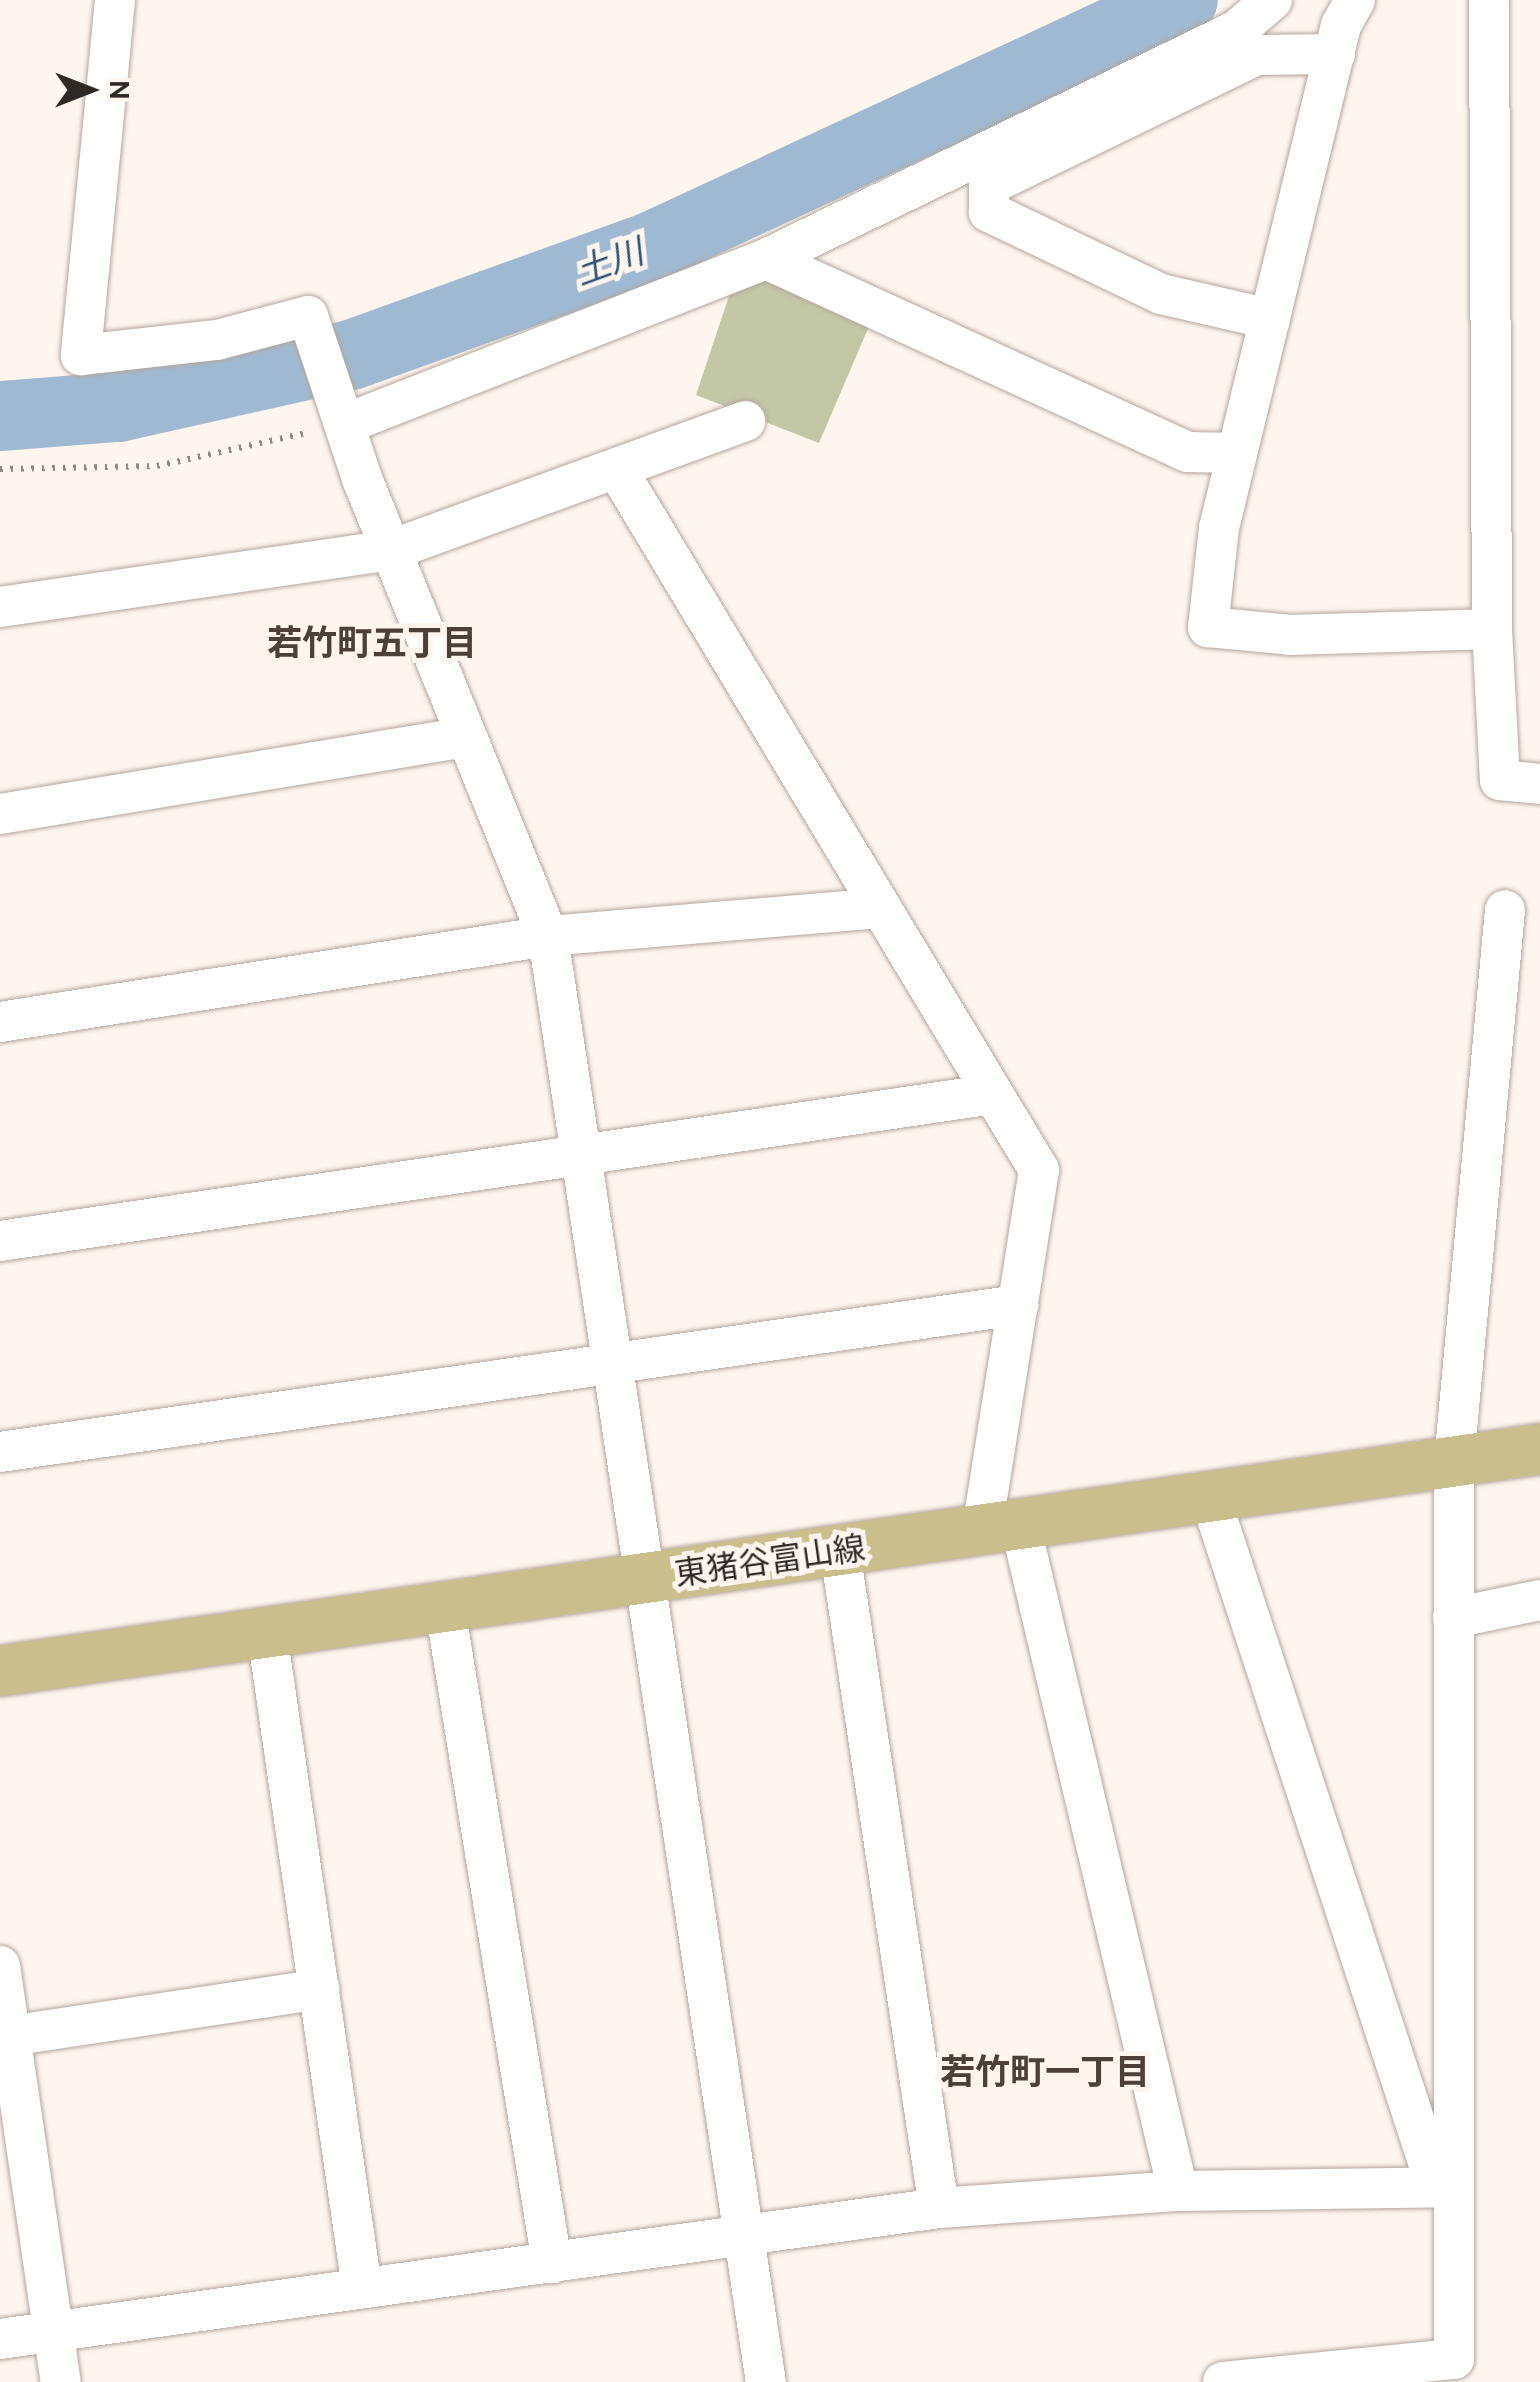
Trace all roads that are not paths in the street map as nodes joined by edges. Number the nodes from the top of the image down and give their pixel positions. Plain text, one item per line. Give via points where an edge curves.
1 (116, 0) edge
2 (1272, 0) edge
3 (1355, 0) edge
4 (1489, 0) edge
5 (1335, 54) junction
6 (766, 259) junction
7 (1270, 319) junction
8 (745, 420) dead end
9 (345, 424) junction
10 (1237, 452) junction
11 (618, 471) junction
12 (391, 550) junction
13 (0, 607) edge
14 (1492, 629) junction
15 (466, 737) junction
16 (1540, 784) edge
17 (0, 814) edge
18 (878, 908) junction
19 (1504, 910) dead end
20 (548, 936) junction
21 (0, 1022) edge
22 (992, 1094) junction
23 (582, 1157) junction
24 (0, 1241) edge
25 (1018, 1305) junction
26 (614, 1362) junction
27 (1540, 1449) edge
28 (0, 1452) edge
29 (1454, 1462) junction
30 (1210, 1497) junction
31 (1001, 1527) junction
32 (840, 1551) junction
33 (648, 1578) junction
34 (1540, 1600) edge
35 (445, 1608) junction
36 (1452, 1618) junction
37 (267, 1633) junction
38 (0, 1672) edge
39 (0, 1966) edge
40 (319, 1989) junction
41 (10, 2036) junction
42 (11, 2122) edge
43 (1444, 2185) junction
44 (1178, 2190) junction
45 (939, 2208) junction
46 (743, 2229) junction
47 (552, 2262) junction
48 (362, 2288) junction
49 (54, 2330) junction
50 (0, 2339) edge
51 (61, 2382) edge
52 (766, 2382) edge
53 (1223, 2382) edge

1 - 9 street via 81,355 216,340 308,316
2 - 6 street via 1237,30
3 - 5 street
4 - 14 street
5 - 7 street
5 - 7 street via 1257,55 989,186 989,212 1161,294
6 - 9 street
6 - 10 street via 1186,452
7 - 10 street
8 - 11 street
9 - 12 street
10 - 14 street via 1208,627 1291,635
11 - 12 street
11 - 18 street
12 - 13 street
12 - 15 street
14 - 16 street via 1500,780
15 - 17 street
15 - 20 street
18 - 20 street
18 - 22 street
19 - 29 street
20 - 21 street
20 - 23 street
22 - 23 street
22 - 25 street via 1039,1170
23 - 24 street
23 - 26 street
25 - 26 street
25 - 31 street
26 - 28 street
26 - 33 street
27 - 29 main road, 東猪谷富山線
29 - 30 main road, 東猪谷富山線
29 - 36 street
30 - 31 main road, 東猪谷富山線
30 - 43 street
31 - 32 main road, 東猪谷富山線
31 - 44 street
32 - 33 main road, 東猪谷富山線
32 - 45 street
33 - 35 main road, 東猪谷富山線
33 - 46 street
34 - 36 street
35 - 37 main road, 東猪谷富山線
35 - 47 street
36 - 43 street
37 - 38 main road, 東猪谷富山線
37 - 40 street
39 - 41 street
40 - 41 street
40 - 48 street
41 - 42 street
42 - 49 street
43 - 44 street
43 - 53 street via 1454,2359
44 - 45 street
45 - 46 street
46 - 47 street
46 - 52 street
47 - 48 street
48 - 49 street
49 - 50 street
49 - 51 street

